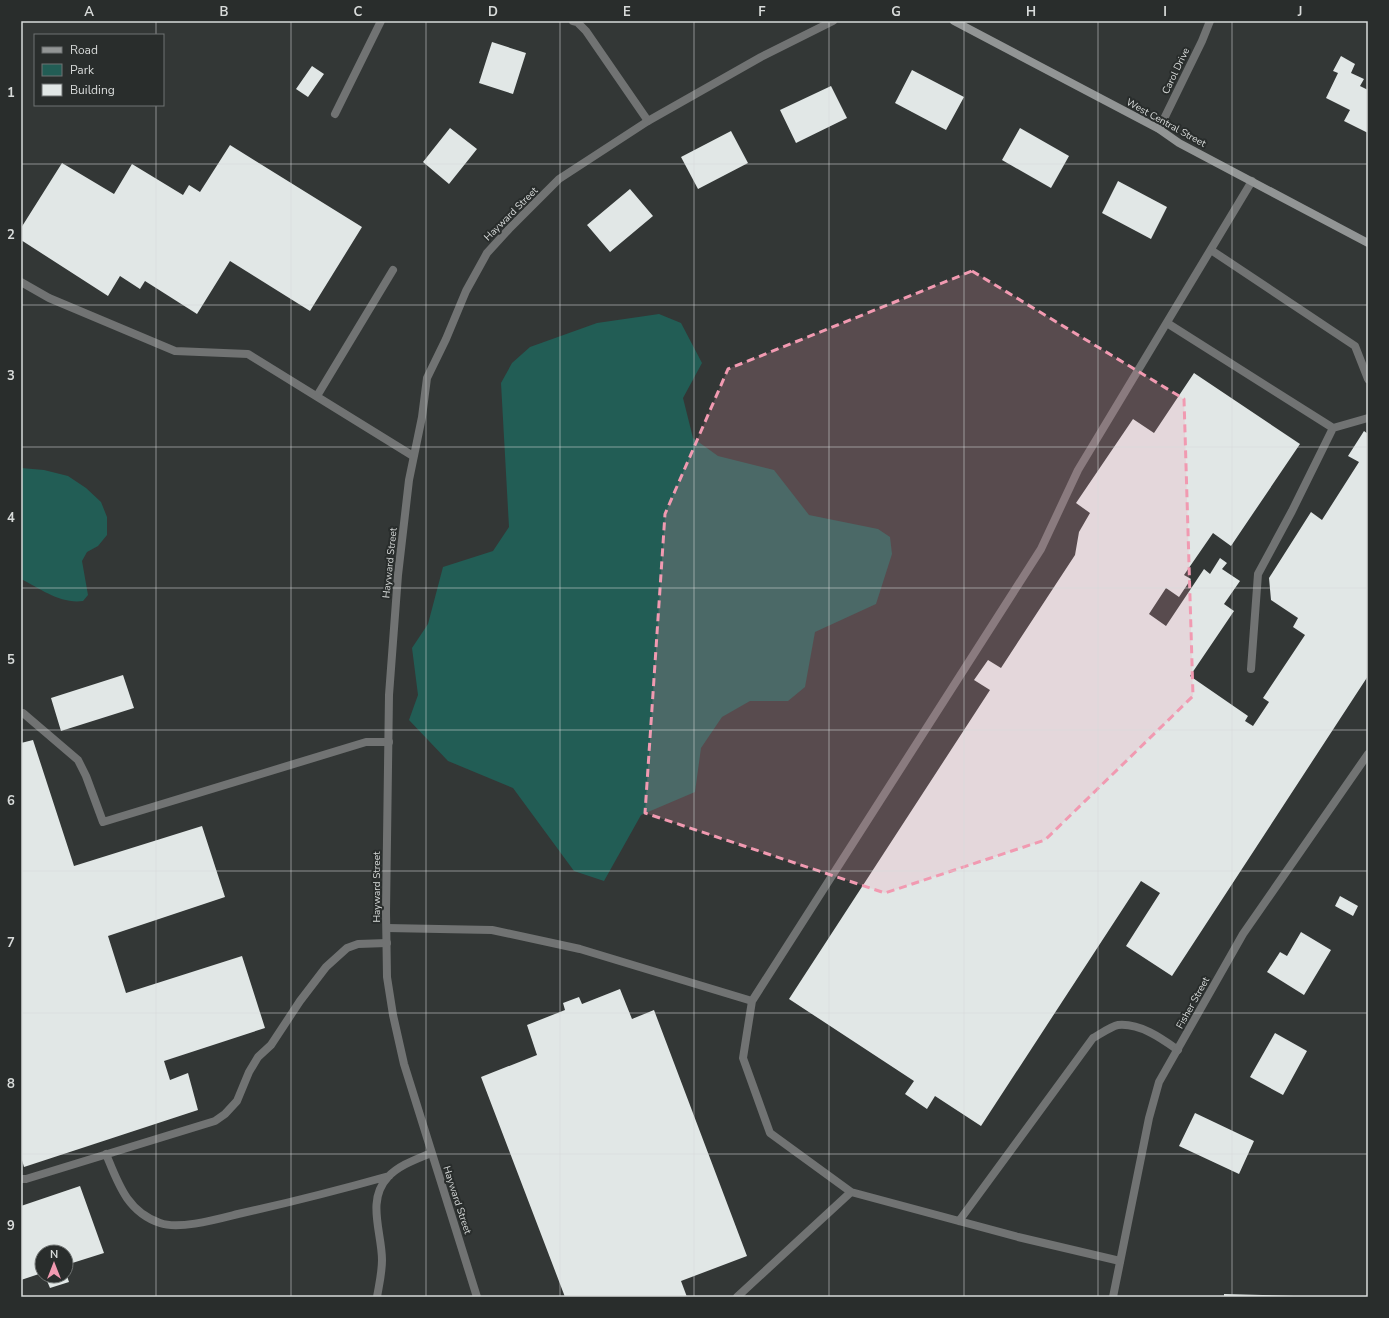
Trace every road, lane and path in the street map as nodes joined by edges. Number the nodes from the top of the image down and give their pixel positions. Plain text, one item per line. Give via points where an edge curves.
1 (381, 21) edge
2 (573, 21) edge
3 (833, 21) edge
4 (954, 21) edge
5 (1210, 21) edge
6 (335, 114) dead end
7 (648, 121) junction
8 (1159, 129) junction
9 (1252, 181) junction
10 (1368, 244) edge
11 (1211, 250) junction
12 (393, 270) dead end
13 (21, 282) edge
14 (1167, 323) junction
15 (1368, 379) edge
16 (317, 396) junction
17 (1368, 418) edge
18 (1332, 428) junction
19 (413, 456) junction
20 (1251, 669) dead end
21 (22, 713) edge
22 (389, 742) junction
23 (1368, 754) edge
24 (387, 928) junction
25 (387, 943) junction
26 (752, 1001) junction
27 (1178, 1050) junction
28 (432, 1153) junction
29 (106, 1154) junction
30 (389, 1176) junction
31 (21, 1179) edge
32 (851, 1192) junction
33 (959, 1221) junction
34 (1120, 1261) junction
35 (377, 1297) edge
36 (477, 1297) edge
37 (737, 1297) edge
38 (1113, 1297) edge

1 - 6 street
2 - 7 street via 586,31
3 - 7 street, Hayward Street via 761,57
4 - 8 main road, West Central Street
5 - 8 street, Carol Drive
7 - 19 street, Hayward Street via 559,179 487,253 466,291 427,378
8 - 9 main road, West Central Street
9 - 10 main road, West Central Street
9 - 11 street
11 - 14 street
11 - 15 street via 1355,346
12 - 16 street
13 - 16 street via 49,298 175,351 248,354
14 - 18 street
14 - 26 street via 1078,470 1041,549
16 - 19 street
17 - 18 street
18 - 20 street via 1258,574
19 - 22 street, Hayward Street via 398,575 389,695
21 - 22 street via 78,760 103,822 366,742
22 - 24 street, Hayward Street
23 - 27 street, Fisher Street via 1243,934
24 - 25 street, Hayward Street
24 - 26 street via 492,930 580,949
25 - 28 street, Hayward Street via 388,989 395,1028
25 - 29 street via 358,944 347,948 326,967 271,1045 258,1057 236,1101 226,1114 215,1121
26 - 32 street via 743,1058 770,1133
27 - 33 street via 1137,1027 1117,1025 1093,1038
27 - 34 street, Fisher Street via 1159,1082 1149,1118
28 - 30 street via 409,1163
28 - 36 street, Hayward Street
29 - 30 street via 121,1192 137,1211 160,1224 176,1226 256,1210
29 - 31 street
30 - 35 street via 377,1199 382,1260
32 - 33 street
32 - 37 street
33 - 34 street
34 - 38 street, Fisher Street

